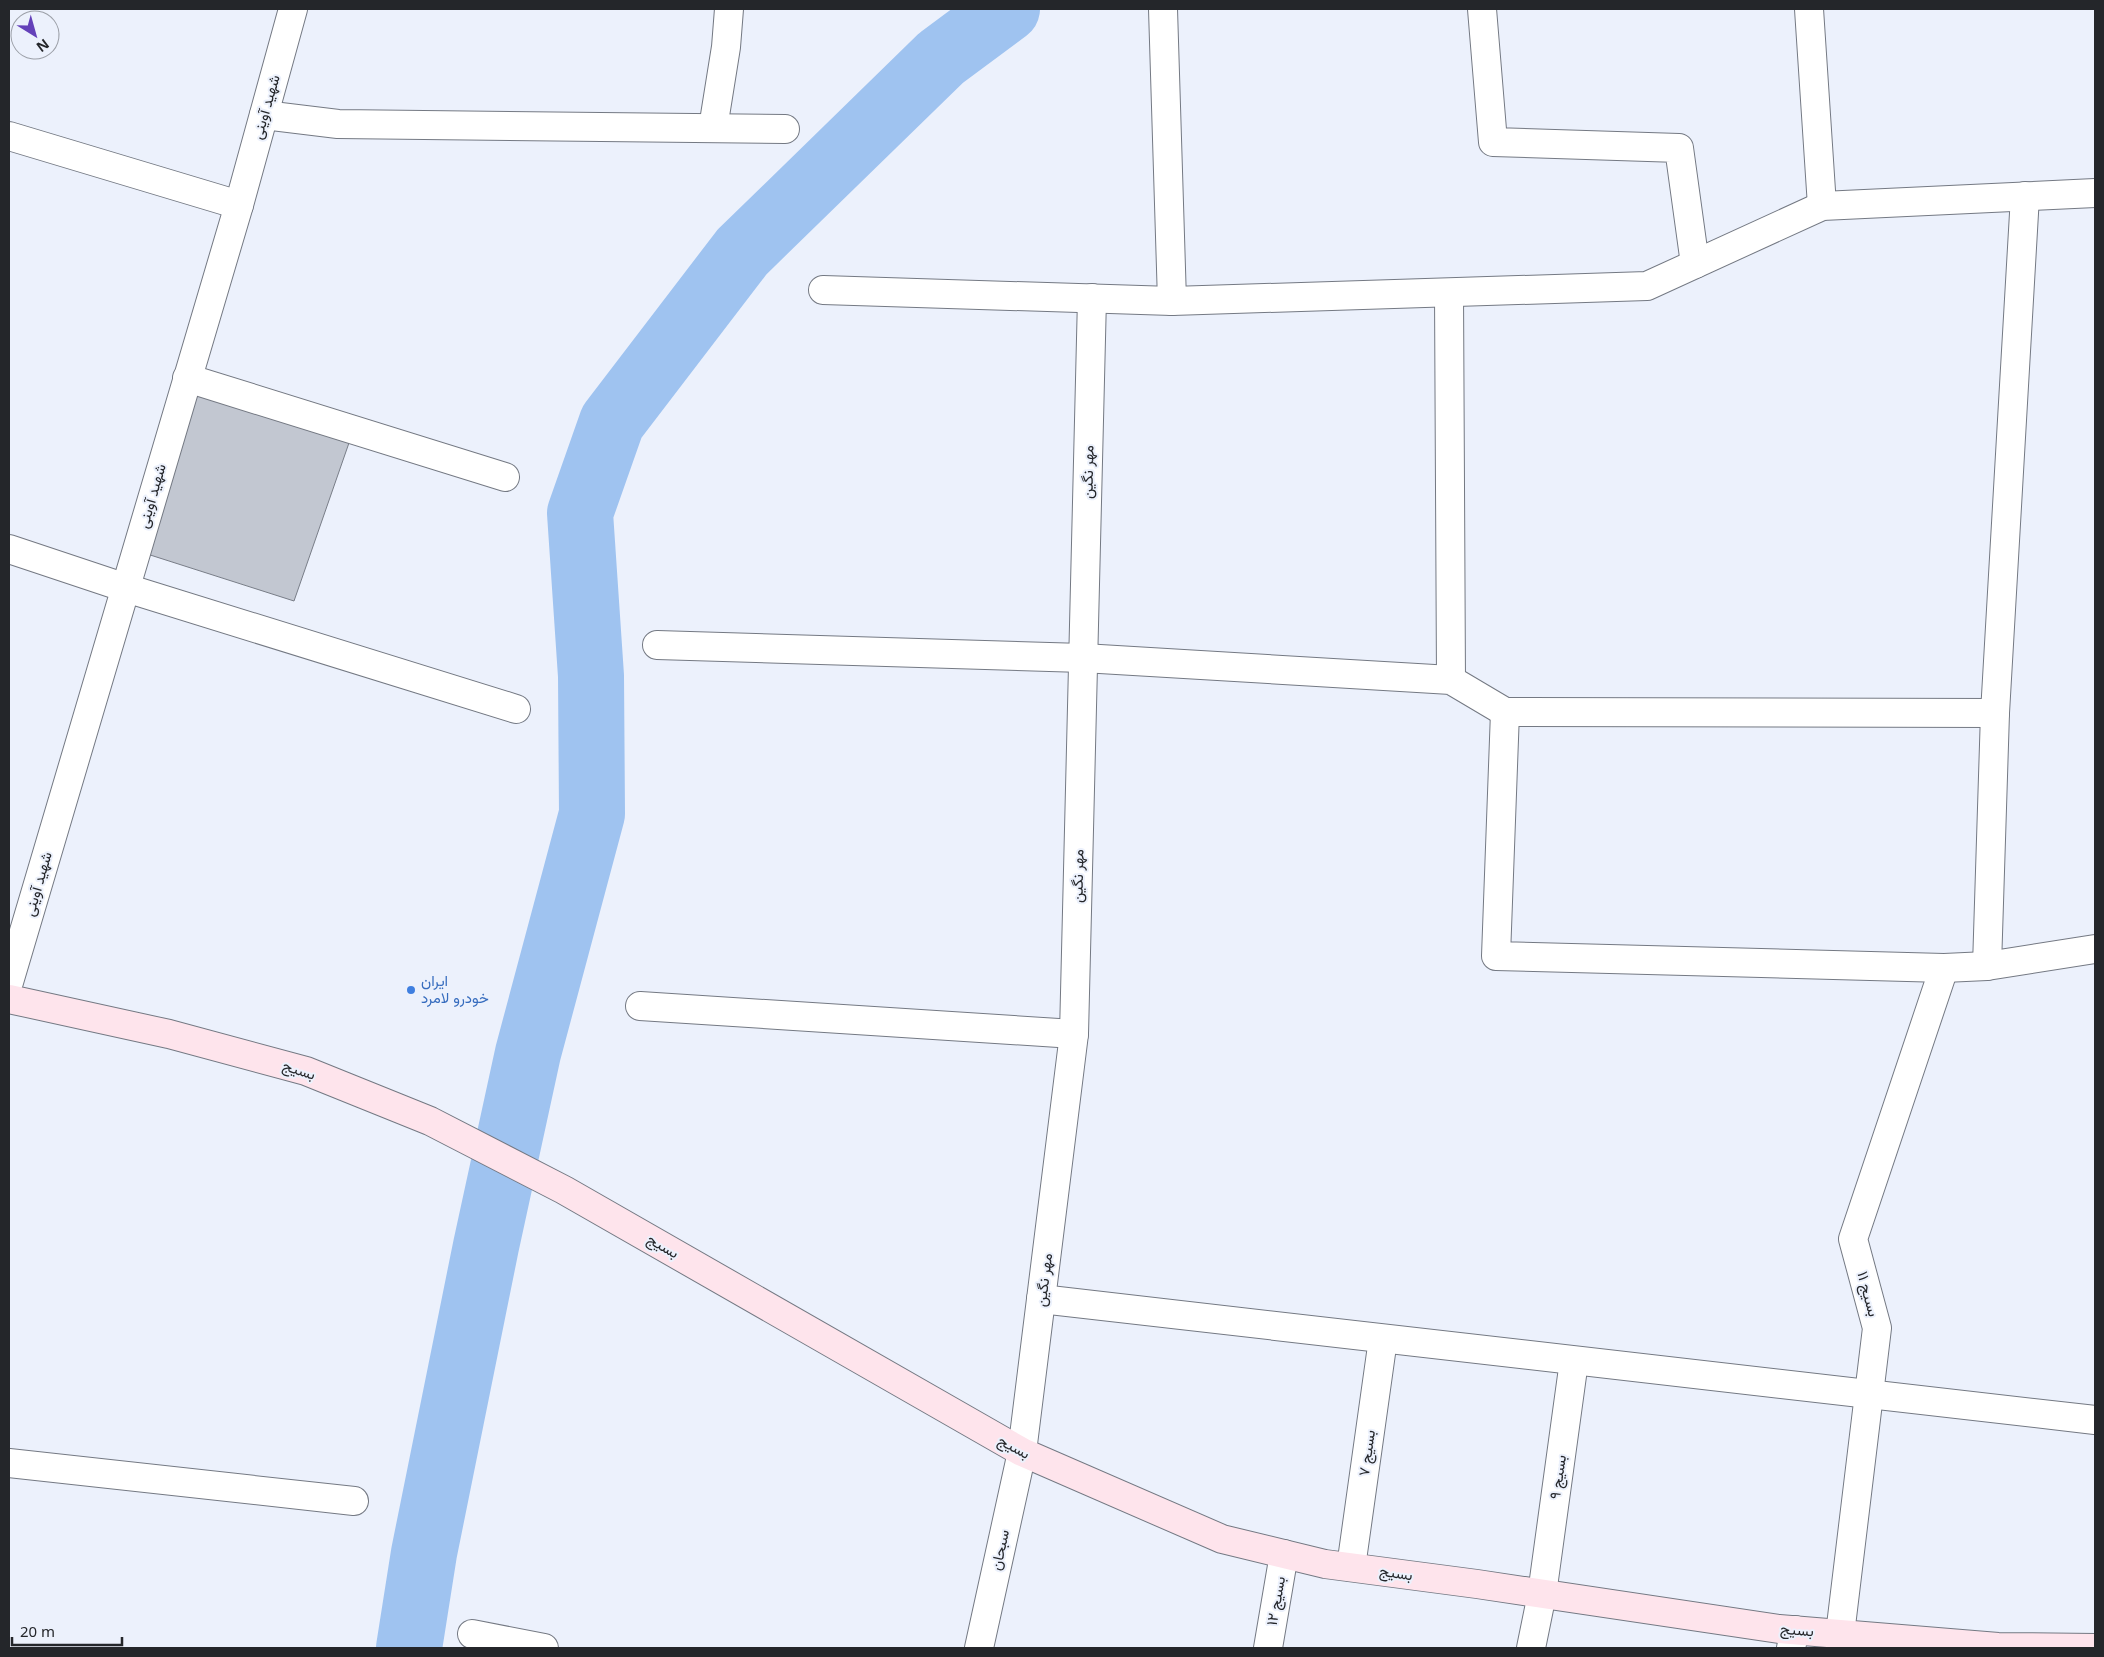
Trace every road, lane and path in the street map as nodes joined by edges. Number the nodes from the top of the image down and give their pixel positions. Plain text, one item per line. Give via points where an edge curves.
1 (293, 9) edge
2 (728, 9) edge
3 (1163, 9) edge
4 (1482, 9) edge
5 (1809, 9) edge
6 (264, 115) junction
7 (713, 128) junction
8 (785, 130) dead end
9 (9, 136) edge
10 (2095, 193) edge
11 (2024, 196) junction
12 (239, 205) junction
13 (1822, 206) junction
14 (1695, 264) junction
15 (823, 290) dead end
16 (1449, 292) junction
17 (1092, 298) junction
18 (1172, 301) junction
19 (187, 378) junction
20 (505, 477) dead end
21 (9, 549) edge
22 (126, 588) junction
23 (657, 645) dead end
24 (1083, 658) junction
25 (1451, 680) junction
26 (516, 709) dead end
27 (1505, 712) junction
28 (1995, 713) junction
29 (2095, 949) edge
30 (1987, 966) junction
31 (1944, 968) junction
32 (9, 982) edge
33 (9, 999) edge
34 (640, 1006) dead end
35 (1074, 1034) junction
36 (1041, 1299) junction
37 (1383, 1339) junction
38 (1574, 1361) junction
39 (1869, 1394) junction
40 (2095, 1420) edge
41 (1022, 1452) junction
42 (9, 1463) edge
43 (354, 1501) dead end
44 (1284, 1554) junction
45 (1351, 1567) junction
46 (1542, 1594) junction
47 (472, 1634) dead end
48 (1840, 1634) junction
49 (1793, 1639) edge
50 (544, 1648) edge
51 (978, 1648) edge
52 (1268, 1648) edge
53 (1531, 1648) edge
54 (1998, 1648) edge
55 (2095, 1648) edge

1 - 6 street, شهید آوینی
2 - 7 street via 726,47
3 - 18 street
4 - 14 street via 1493,142 1679,148
5 - 13 street
6 - 7 street via 338,124
6 - 12 street, شهید آوینی
7 - 8 street
9 - 12 street
10 - 11 street
11 - 13 street
11 - 28 street
12 - 19 street, شهید آوینی
13 - 14 street
14 - 16 street via 1647,286
15 - 17 street
16 - 18 street
16 - 25 street
17 - 18 street
17 - 24 street, مهر نگین
19 - 20 street
19 - 22 street, شهید آوینی
21 - 22 street
22 - 26 street
22 - 32 street, شهید آوینی
23 - 24 street
24 - 25 street
24 - 35 street, مهر نگین
25 - 27 street
27 - 28 street
27 - 31 street via 1496,956
28 - 30 street
29 - 30 street
30 - 31 street
31 - 39 street, بسیج ۱۱ via 1853,1239 1876,1328
33 - 41 main road, بسیج via 169,1034 306,1072 430,1122 564,1190
34 - 35 street
35 - 36 street, مهر نگین
36 - 37 street
36 - 41 street, مهر نگین
37 - 38 street
37 - 45 street, بسیج ۷
38 - 39 street
38 - 46 street, بسیج ۹
39 - 40 street
39 - 48 street, بسیج ۱۱
41 - 44 main road, بسیج via 1222,1539
41 - 51 street, سبحان
42 - 43 street
44 - 45 main road, بسیج
44 - 52 street, بسیج ۱۲
45 - 46 main road, بسیج
46 - 49 main road, بسیج
46 - 53 street, بسیج ۹
47 - 50 street
48 - 49 main road, بسیج
48 - 54 main road, بسیج
54 - 55 main road, بسیج

